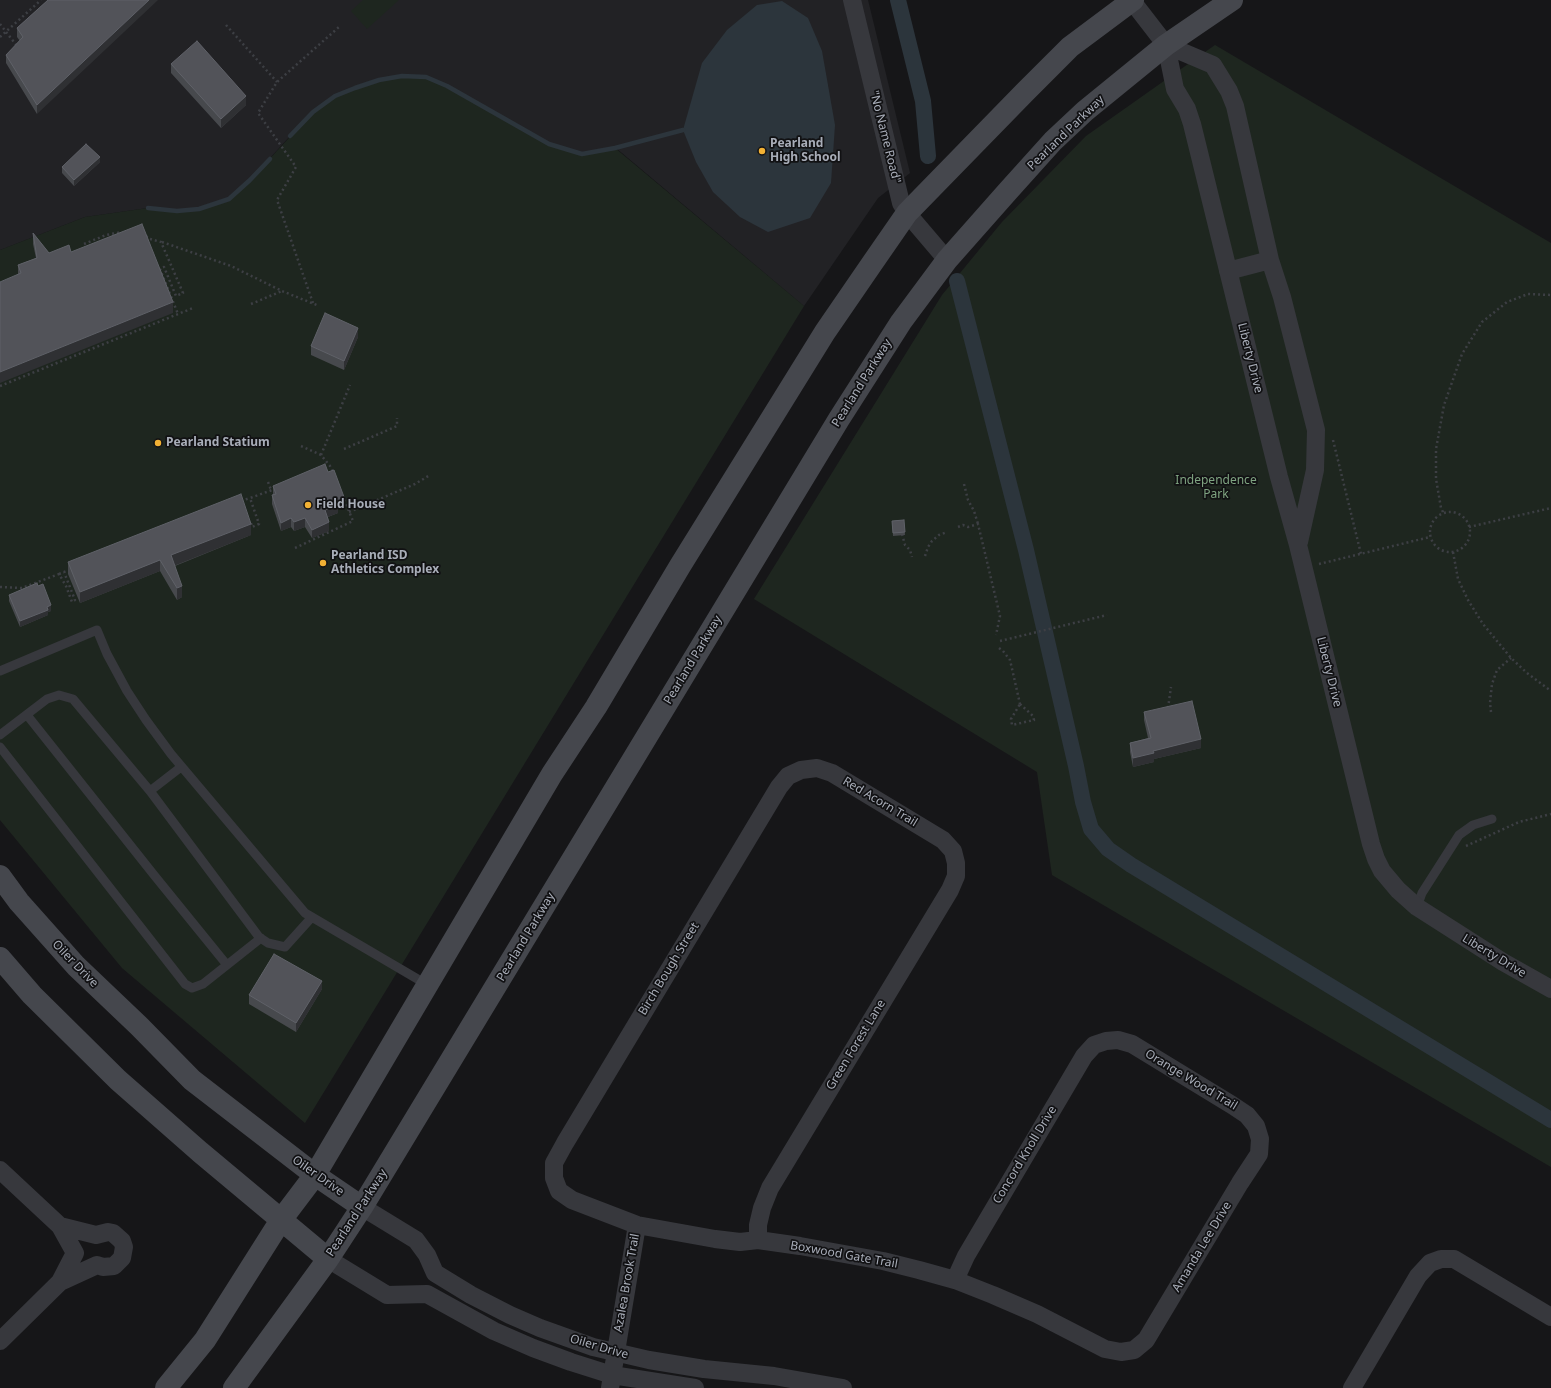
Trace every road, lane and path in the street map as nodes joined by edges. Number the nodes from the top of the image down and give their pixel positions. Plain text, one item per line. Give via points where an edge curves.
1 (41, 0) edge
2 (852, 0) edge
3 (1133, 0) edge
4 (1232, 0) edge
5 (0, 24) edge
6 (226, 25) dead end
7 (339, 27) dead end
8 (6, 32) junction
9 (0, 37) edge
10 (1166, 45) junction
11 (19, 50) edge
12 (277, 82) junction
13 (907, 213) junction
14 (126, 232) edge
15 (142, 232) edge
16 (161, 242) junction
17 (84, 244) dead end
18 (947, 260) junction
19 (1270, 260) junction
20 (171, 265) junction
21 (164, 267) junction
22 (1228, 271) junction
23 (282, 291) junction
24 (1551, 295) edge
25 (313, 303) junction
26 (251, 304) dead end
27 (319, 306) dead end
28 (192, 308) dead end
29 (178, 314) junction
30 (145, 319) edge
31 (148, 326) junction
32 (90, 341) edge
33 (92, 348) junction
34 (63, 352) edge
35 (66, 359) junction
36 (33, 364) edge
37 (36, 371) junction
38 (8, 376) edge
39 (10, 382) junction
40 (350, 385) dead end
41 (0, 386) edge
42 (397, 418) dead end
43 (1332, 434) dead end
44 (301, 446) dead end
45 (344, 449) dead end
46 (321, 455) junction
47 (330, 466) junction
48 (323, 469) edge
49 (430, 475) dead end
50 (336, 479) edge
51 (268, 482) dead end
52 (964, 484) dead end
53 (279, 487) edge
54 (272, 490) junction
55 (341, 492) edge
56 (250, 498) junction
57 (242, 500) junction
58 (237, 502) edge
59 (245, 507) edge
60 (1551, 508) edge
61 (349, 512) junction
62 (1443, 512) junction
63 (250, 520) edge
64 (978, 524) junction
65 (958, 527) dead end
66 (1469, 527) junction
67 (902, 530) edge
68 (947, 532) dead end
69 (1430, 537) junction
70 (1298, 545) junction
71 (295, 548) dead end
72 (1452, 552) junction
73 (1361, 554) junction
74 (926, 556) dead end
75 (912, 557) dead end
76 (1314, 565) dead end
77 (75, 568) edge
78 (64, 572) junction
79 (59, 574) junction
80 (0, 586) edge
81 (1106, 615) dead end
82 (996, 635) dead end
83 (1000, 641) dead end
84 (999, 648) dead end
85 (1511, 658) junction
86 (0, 671) edge
87 (1171, 687) dead end
88 (1551, 691) edge
89 (1020, 704) junction
90 (1168, 711) edge
91 (1491, 712) dead end
92 (27, 715) junction
93 (0, 735) edge
94 (0, 747) edge
95 (181, 767) junction
96 (801, 770) joint
97 (150, 791) junction
98 (1551, 814) edge
99 (1492, 819) dead end
100 (953, 851) joint
101 (1445, 856) junction
102 (0, 876) edge
103 (1417, 907) junction
104 (312, 917) junction
105 (262, 938) junction
106 (0, 958) edge
107 (227, 965) junction
108 (426, 984) junction
109 (1551, 989) edge
110 (1106, 1041) joint
111 (1260, 1140) joint
112 (0, 1170) edge
113 (315, 1175) junction
114 (554, 1178) joint
115 (362, 1207) junction
116 (281, 1220) junction
117 (637, 1225) junction
118 (60, 1226) junction
119 (758, 1240) junction
120 (328, 1259) junction
121 (955, 1280) junction
122 (60, 1282) junction
123 (1551, 1317) edge
124 (0, 1341) edge
125 (1134, 1350) joint
126 (615, 1352) junction
127 (611, 1381) edge
128 (166, 1388) edge
129 (234, 1388) edge
130 (695, 1388) edge
131 (843, 1388) edge
132 (1352, 1388) edge

1 - 8 path
2 - 13 street, "No Name Road" via 901,203
3 - 10 street
3 - 13 main road via 1070,48
4 - 10 main road, Pearland Parkway
5 - 8 path
6 - 12 path
7 - 12 path
8 - 9 path
8 - 11 path
10 - 18 main road, Pearland Parkway via 1085,111 1053,141
10 - 19 street via 1213,65 1229,91 1235,106
10 - 22 street, Liberty Drive via 1175,89 1187,109 1196,139
12 - 25 path via 258,113 296,168 277,200
13 - 18 street, "No Name Road"
13 - 108 main road via 821,338 596,707 552,774
14 - 17 path via 106,235
15 - 16 path via 150,239
16 - 20 path
16 - 23 path via 232,266
18 - 115 main road, Pearland Parkway via 900,322 839,419
19 - 22 street
19 - 70 street via 1316,430 1315,470
20 - 21 path
20 - 21 path via 182,293 176,296
21 - 29 path via 160,269
22 - 70 street, Liberty Drive
23 - 25 path
23 - 26 path
24 - 62 path via 1528,294 1507,302 1482,322 1462,354 1444,405 1436,449 1436,478
25 - 27 path
28 - 29 path
29 - 31 path
30 - 31 path
31 - 33 path
32 - 33 path
33 - 35 path
34 - 35 path
35 - 37 path
36 - 37 path
37 - 39 path
38 - 39 path
39 - 41 path
40 - 46 path
42 - 45 path via 397,426
43 - 73 path
44 - 46 path
46 - 47 path
47 - 48 path
47 - 50 path
49 - 61 path
51 - 54 path
52 - 64 path
53 - 54 path
54 - 56 path
55 - 61 path
56 - 57 path
56 - 63 path via 259,524 252,527
57 - 58 path
57 - 59 path
60 - 66 path
61 - 71 path via 353,522
62 - 66 path via 1456,512 1467,520
62 - 69 path via 1433,520
64 - 65 path
64 - 82 path via 1000,616
66 - 72 path via 1470,533 1464,546
67 - 75 path via 904,542
68 - 74 path via 932,541
69 - 72 path via 1439,549
69 - 73 path
70 - 103 street, Liberty Drive via 1372,849 1382,871
72 - 85 path via 1458,579 1468,600 1483,624
73 - 76 path
77 - 78 path
78 - 79 path
78 - 79 path via 75,600 72,602
79 - 80 path via 22,588
81 - 83 path
84 - 89 path via 1010,660
85 - 88 path
85 - 91 path via 1497,670 1492,684
86 - 95 lane via 97,630 128,691
87 - 90 path
89 - 89 path via 1011,719 1012,725 1034,720
92 - 93 lane
92 - 97 lane via 58,695 73,699
92 - 107 lane
94 - 107 lane via 185,984 192,988 203,984
95 - 97 lane
95 - 104 lane via 280,884
96 - 100 street, Red Acorn Trail via 817,768 832,772 943,840
96 - 114 street, Birch Bough Street via 788,776 779,787 565,1143 554,1163
97 - 105 lane
98 - 101 path via 1519,822
99 - 101 lane via 1473,825 1459,835
100 - 119 street, Green Forest Lane via 956,876 950,890 770,1188 758,1225
101 - 103 lane via 1422,893
102 - 113 main road, Oiler Drive via 19,902 76,966 192,1080
103 - 109 street, Liberty Drive via 1503,962
104 - 105 lane via 285,947 268,943
104 - 108 lane
105 - 107 lane
106 - 116 main road, Oiler Drive via 32,995 118,1080
108 - 113 main road
110 - 111 street, Orange Wood Trail via 1118,1040 1132,1044 1232,1105 1256,1126
110 - 121 street, Concord Knoll Drive via 1094,1045 1084,1056 966,1256
111 - 125 street, Amanda Lee Drive via 1258,1154 1146,1340
112 - 118 street
113 - 115 main road, Oiler Drive
113 - 116 main road
114 - 117 street, Boxwood Gate Trail via 559,1191 572,1200
115 - 120 main road, Pearland Parkway
115 - 126 street, Oiler Drive via 416,1240 428,1255 435,1273 471,1295 540,1328
116 - 120 main road, Oiler Drive
116 - 128 main road via 205,1340
117 - 119 street, Boxwood Gate Trail via 715,1239 740,1242
117 - 126 street, Azalea Brook Trail
118 - 122 street via 75,1253
118 - 122 street via 96,1235 114,1233 124,1247 122,1258 114,1266 97,1265
119 - 121 street, Boxwood Gate Trail via 883,1261
120 - 127 street, Oiler Drive via 387,1295 427,1294 494,1331
120 - 129 main road, Pearland Parkway
121 - 125 street, Boxwood Gate Trail via 1037,1314 1105,1349 1121,1352
122 - 124 street
123 - 132 street via 1454,1259 1441,1259 1430,1263 1418,1276
126 - 127 street, Azalea Brook Trail
126 - 131 street, Oiler Drive
127 - 130 street, Oiler Drive

